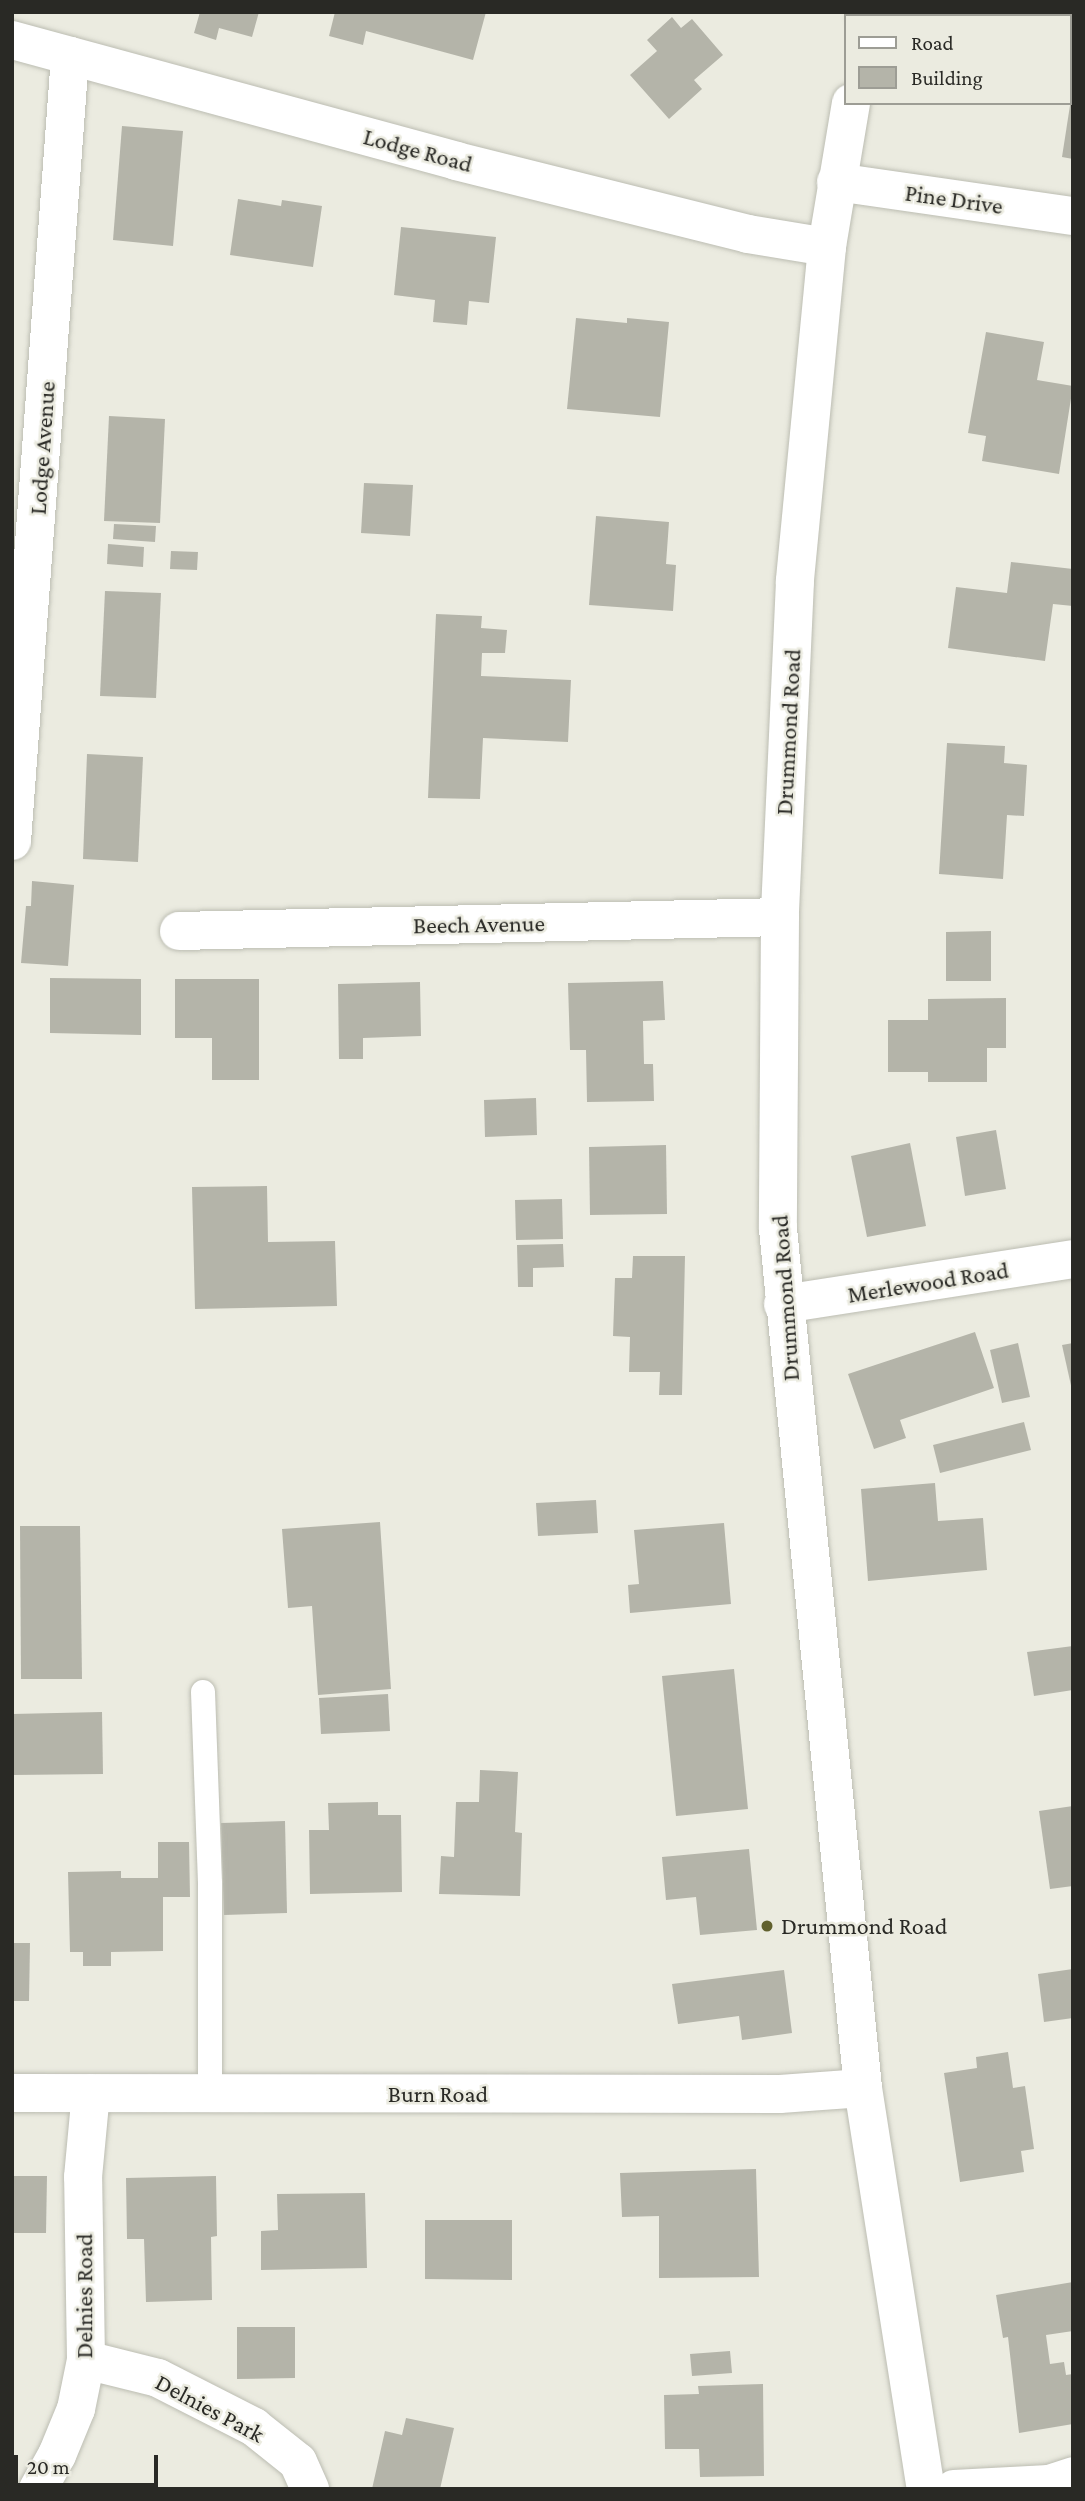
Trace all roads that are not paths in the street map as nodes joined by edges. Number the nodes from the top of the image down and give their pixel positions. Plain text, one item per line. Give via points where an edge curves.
1 (12, 40) edge
2 (71, 56) junction
3 (851, 105) edge
4 (836, 182) junction
5 (1073, 216) edge
6 (827, 247) junction
7 (12, 841) edge
8 (780, 918) junction
9 (178, 931) dead end
10 (1073, 1259) edge
11 (783, 1304) junction
12 (203, 1692) dead end
13 (863, 2088) junction
14 (12, 2092) edge
15 (92, 2093) junction
16 (210, 2094) junction
17 (86, 2360) junction
18 (1073, 2476) edge
19 (38, 2489) edge
20 (310, 2489) edge
21 (926, 2489) edge
22 (954, 2489) edge

1 - 2 street, Lodge Road
2 - 6 street, Lodge Road via 456,161 748,234
2 - 7 street, Lodge Avenue
3 - 4 street, Drummond Road
4 - 5 street, Pine Drive
4 - 6 street, Drummond Road
6 - 8 street, Drummond Road via 795,581
8 - 9 street, Beech Avenue
8 - 11 street, Drummond Road via 778,1216
10 - 11 street, Merlewood Road
11 - 13 street, Drummond Road
12 - 16 lane via 210,1883
13 - 16 street, Burn Road via 780,2094
13 - 21 street, Drummond Road
14 - 15 street, Burn Road
15 - 16 street, Burn Road
15 - 17 street, Delnies Road via 83,2176
17 - 19 street, Delnies Road via 76,2409
17 - 20 street, Delnies Park via 158,2378 254,2427 298,2462
18 - 22 street via 1049,2484

